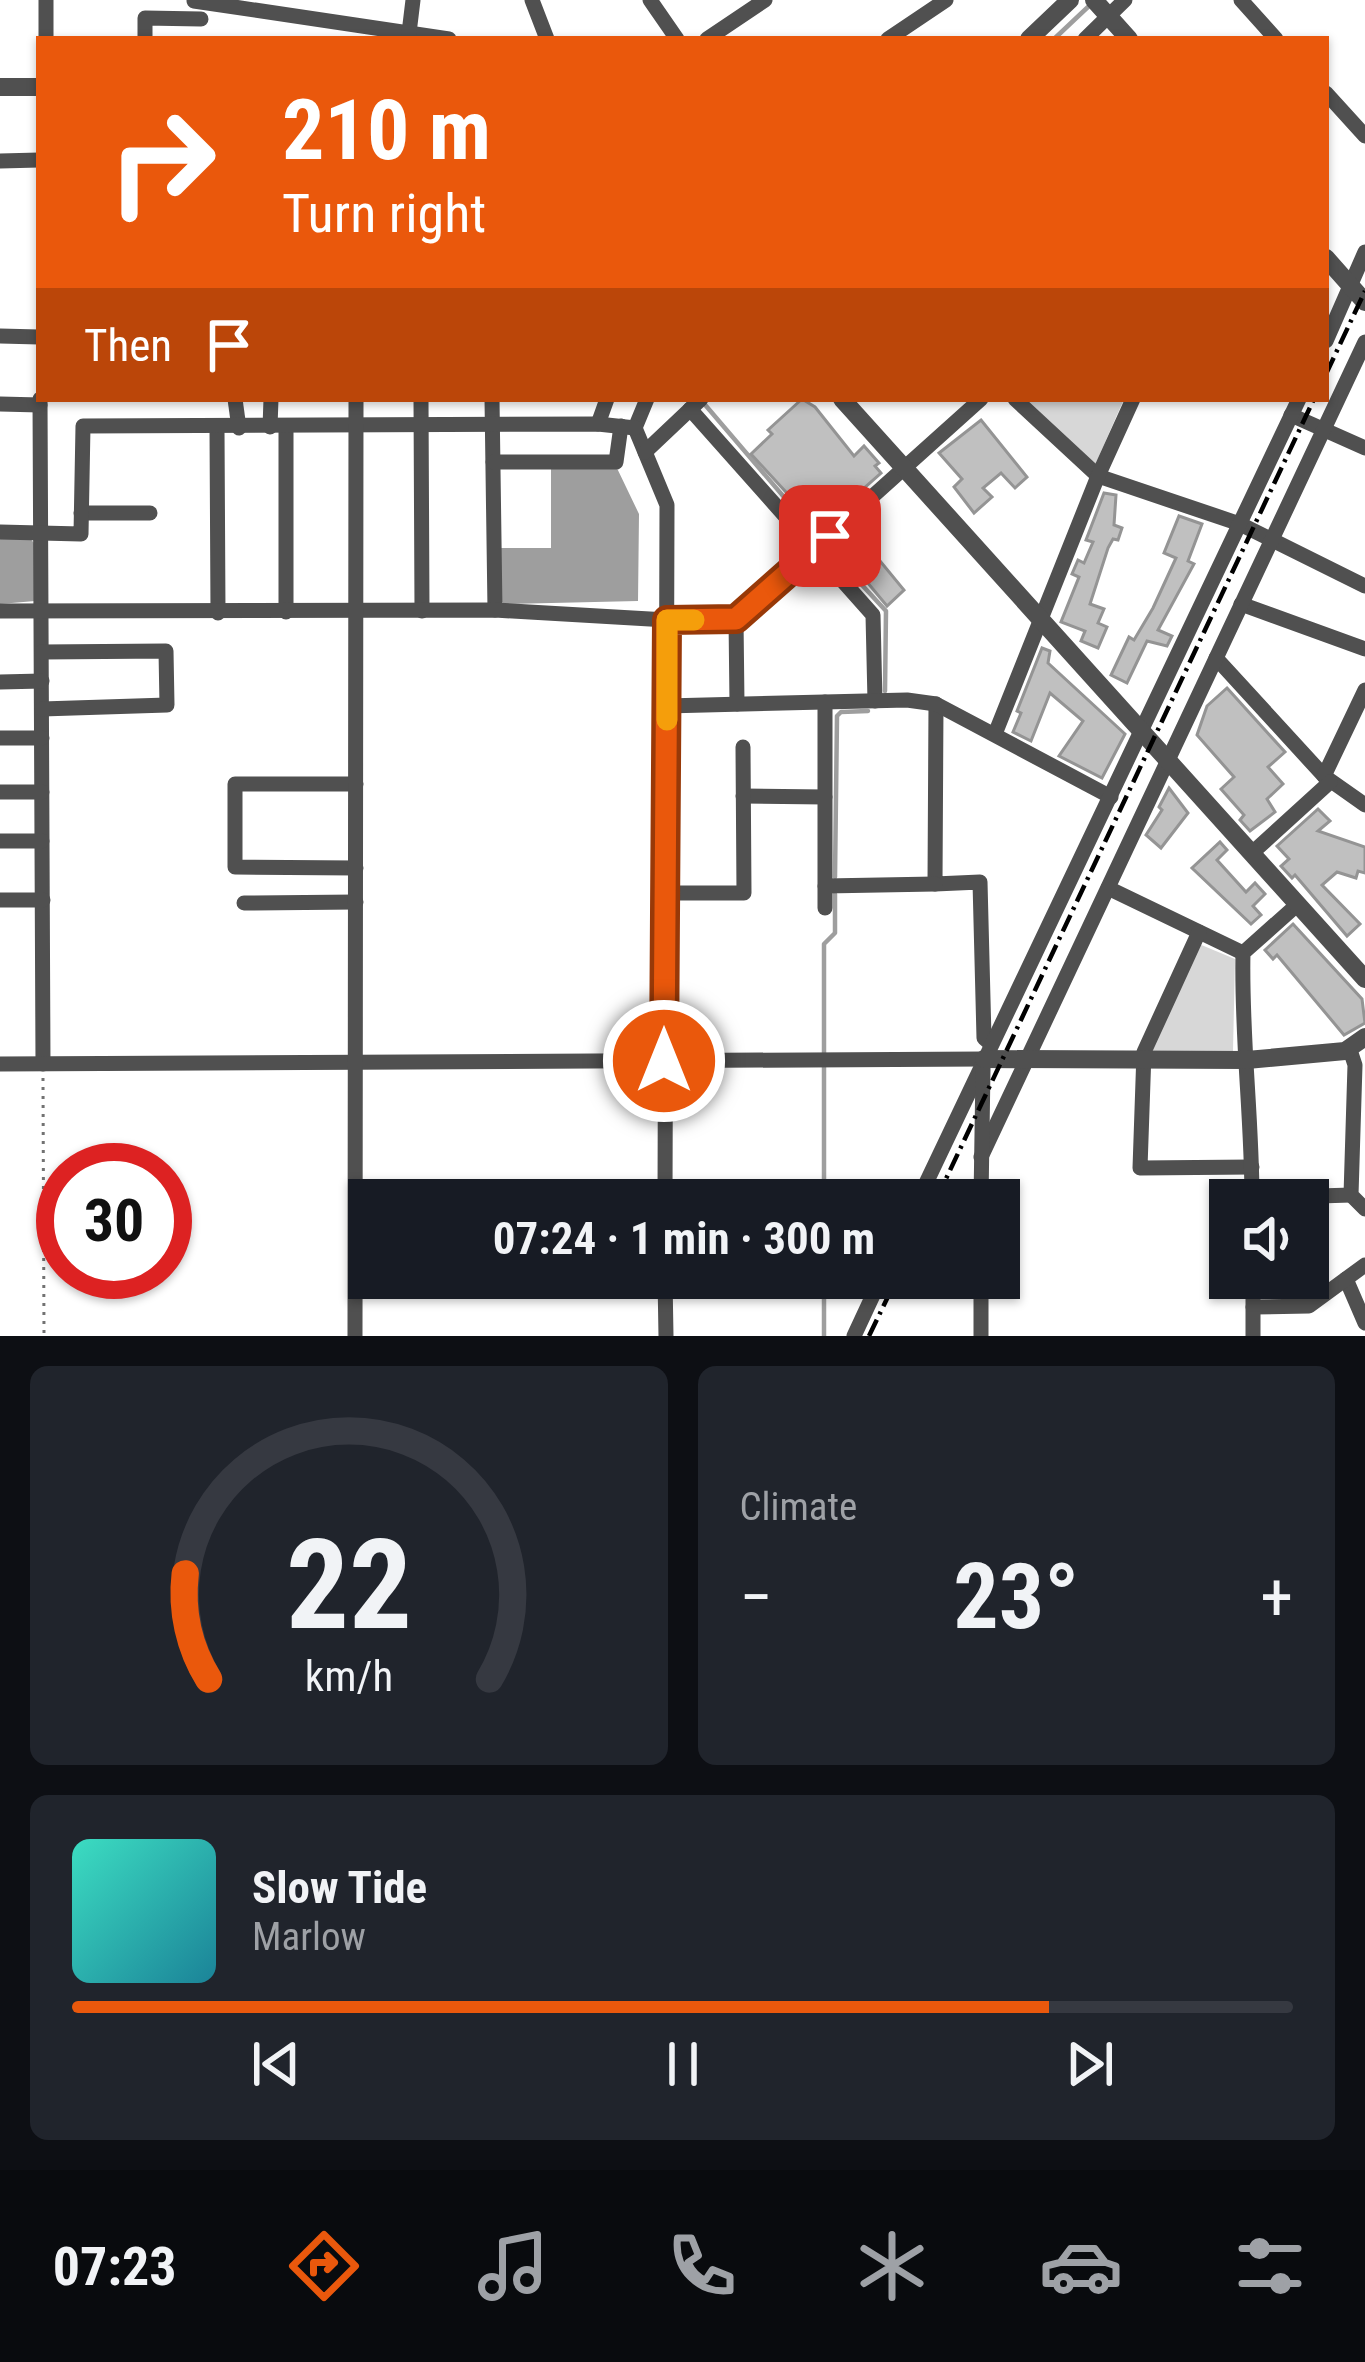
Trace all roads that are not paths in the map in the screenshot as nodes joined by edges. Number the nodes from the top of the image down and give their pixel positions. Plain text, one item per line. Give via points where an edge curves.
1 (46, 0) edge
2 (322, 0) edge
3 (413, 0) edge
4 (532, 0) edge
5 (650, 0) edge
6 (946, 0) edge
7 (1070, 0) edge
8 (1094, 0) edge
9 (1125, 0) edge
10 (1241, 0) edge
11 (194, 1) edge
12 (759, 2) edge
13 (236, 4) edge
14 (1108, 16) junction
15 (202, 20) junction
16 (320, 20) junction
17 (410, 33) junction
18 (46, 36) edge
19 (145, 36) edge
20 (208, 36) edge
21 (430, 36) edge
22 (547, 36) edge
23 (675, 36) edge
24 (711, 36) edge
25 (892, 36) edge
26 (1032, 36) edge
27 (1087, 36) edge
28 (1126, 36) edge
29 (1273, 36) edge
30 (0, 87) edge
31 (36, 87) edge
32 (1329, 96) edge
33 (1365, 136) edge
34 (0, 160) edge
35 (36, 160) edge
36 (1365, 253) edge
37 (1329, 261) edge
38 (1358, 294) edge
39 (0, 337) edge
40 (36, 337) edge
41 (1329, 337) edge
42 (1365, 342) edge
43 (40, 402) edge
44 (235, 402) edge
45 (272, 402) edge
46 (356, 402) edge
47 (422, 402) edge
48 (492, 402) edge
49 (606, 402) edge
50 (645, 402) edge
51 (845, 402) edge
52 (978, 402) edge
53 (1019, 402) edge
54 (1132, 402) edge
55 (0, 404) edge
56 (696, 404) edge
57 (1295, 407) edge
58 (598, 424) junction
59 (356, 426) junction
60 (421, 426) junction
61 (278, 427) junction
62 (492, 427) junction
63 (628, 427) junction
64 (217, 428) junction
65 (239, 428) junction
66 (1324, 428) junction
67 (1365, 448) edge
68 (645, 452) junction
69 (493, 462) junction
70 (904, 469) junction
71 (1098, 476) junction
72 (82, 513) junction
73 (150, 513) dead end
74 (1240, 524) junction
75 (0, 532) edge
76 (41, 533) junction
77 (1273, 538) junction
78 (822, 544) junction
79 (1365, 586) edge
80 (1241, 604) junction
81 (42, 610) junction
82 (495, 610) junction
83 (0, 611) edge
84 (422, 611) junction
85 (356, 612) junction
86 (218, 613) junction
87 (286, 613) junction
88 (736, 619) junction
89 (667, 620) junction
90 (1041, 620) junction
91 (1365, 649) edge
92 (42, 652) junction
93 (1216, 658) junction
94 (42, 681) junction
95 (0, 682) edge
96 (1365, 690) edge
97 (874, 701) junction
98 (825, 702) junction
99 (737, 704) junction
100 (936, 704) junction
101 (667, 706) junction
102 (42, 709) junction
103 (1142, 732) junction
104 (995, 734) junction
105 (0, 738) edge
106 (42, 738) junction
107 (742, 747) dead end
108 (1168, 760) junction
109 (1328, 779) junction
110 (356, 784) junction
111 (0, 792) edge
112 (42, 792) junction
113 (743, 796) junction
114 (825, 796) junction
115 (1111, 797) junction
116 (1365, 805) edge
117 (0, 841) edge
118 (42, 841) junction
119 (1252, 853) junction
120 (356, 868) junction
121 (935, 884) junction
122 (825, 886) junction
123 (1108, 888) junction
124 (665, 893) junction
125 (0, 900) edge
126 (43, 900) junction
127 (356, 902) junction
128 (244, 903) dead end
129 (1298, 904) junction
130 (825, 908) dead end
131 (1199, 932) junction
132 (1243, 953) junction
133 (1365, 979) edge
134 (987, 1051) junction
135 (1028, 1057) junction
136 (1359, 1057) edge
137 (1142, 1060) junction
138 (1247, 1060) junction
139 (664, 1061) junction
140 (356, 1063) junction
141 (0, 1064) edge
142 (43, 1064) junction
143 (981, 1157) junction
144 (1252, 1167) junction
145 (665, 1179) edge
146 (928, 1179) edge
147 (981, 1179) edge
148 (1252, 1179) edge
149 (1351, 1195) junction
150 (1329, 1196) edge
151 (1365, 1209) edge
152 (1365, 1265) edge
153 (1346, 1279) junction
154 (665, 1299) edge
155 (871, 1299) edge
156 (981, 1299) edge
157 (1253, 1299) edge
158 (1253, 1307) junction
159 (1365, 1323) edge
160 (355, 1336) edge
161 (666, 1336) edge
162 (854, 1336) edge
163 (981, 1336) edge
164 (1252, 1336) edge

1 - 18 street
2 - 16 street
3 - 17 street
4 - 22 street
5 - 23 street
6 - 25 street
7 - 26 street
8 - 14 street
9 - 14 street
10 - 29 street
11 - 13 street
11 - 15 street
12 - 24 street
13 - 16 street
14 - 27 street
14 - 28 street
15 - 19 street via 145,18
15 - 20 street
16 - 17 street
17 - 21 street
30 - 31 street
32 - 33 street
34 - 35 street
36 - 38 street
37 - 38 street
38 - 41 street
39 - 40 street
42 - 66 street
43 - 55 street
43 - 76 street
44 - 65 street
45 - 61 street
46 - 59 street
47 - 60 street
48 - 62 street
49 - 58 street
50 - 63 street
51 - 70 street
52 - 70 street
53 - 71 street
54 - 71 street
56 - 68 street
56 - 78 street
57 - 66 street
57 - 74 street
58 - 62 street
58 - 63 street
59 - 60 street
59 - 61 street
59 - 85 street
60 - 62 street
60 - 84 street
61 - 65 street
61 - 87 street
62 - 69 street
63 - 68 street
63 - 69 street via 616,462
64 - 65 street
64 - 72 street via 83,426
64 - 86 street
66 - 67 street
66 - 77 street
68 - 89 street via 667,505
69 - 82 street
70 - 78 street
70 - 90 street
71 - 74 street
71 - 90 street
72 - 73 street
72 - 76 street via 81,534
74 - 77 street
74 - 103 street
75 - 76 street
76 - 81 street
77 - 79 street
77 - 80 street
78 - 88 street
78 - 97 street via 873,615
80 - 91 street
80 - 93 street
81 - 83 street
81 - 86 street
81 - 92 street
82 - 84 street
82 - 89 street
84 - 85 street
85 - 87 street
85 - 110 street
86 - 87 street
88 - 89 street
88 - 99 street
89 - 101 street
90 - 103 street
90 - 104 street
92 - 94 street
92 - 102 street via 166,651 167,705
93 - 108 street
93 - 109 street
94 - 95 street
94 - 102 street
96 - 109 street
97 - 98 street
97 - 100 street
98 - 99 street
98 - 114 street
99 - 101 street
100 - 104 street
100 - 121 street
101 - 124 street
102 - 106 street
103 - 108 street
103 - 115 street
104 - 115 street
105 - 106 street
106 - 112 street
107 - 113 street
108 - 119 street
108 - 123 street
109 - 116 street
109 - 119 street
110 - 120 street
110 - 120 street via 235,784 235,868
111 - 112 street
112 - 118 street
113 - 114 street
113 - 124 street via 744,893
114 - 122 street
115 - 134 street
117 - 118 street
118 - 126 street
119 - 129 street
120 - 127 street
121 - 122 street
121 - 134 street via 980,882
122 - 130 street
123 - 131 street
123 - 135 street
124 - 139 street
125 - 126 street
126 - 142 street
127 - 128 street
127 - 140 street
129 - 132 street
129 - 133 street
131 - 132 street
131 - 137 street
132 - 138 street
134 - 135 street
134 - 139 street
134 - 143 street
134 - 146 street
135 - 137 street
135 - 143 street
136 - 138 street
136 - 149 street
137 - 138 street
137 - 144 street via 1140,1168
138 - 144 street
139 - 140 street
139 - 145 street
140 - 142 street
140 - 160 street
141 - 142 street
143 - 147 street
144 - 148 street
149 - 150 street
149 - 151 street
152 - 153 street
153 - 158 street via 1310,1306
153 - 159 street
154 - 161 street
155 - 162 street
156 - 163 street
157 - 158 street
158 - 164 street

